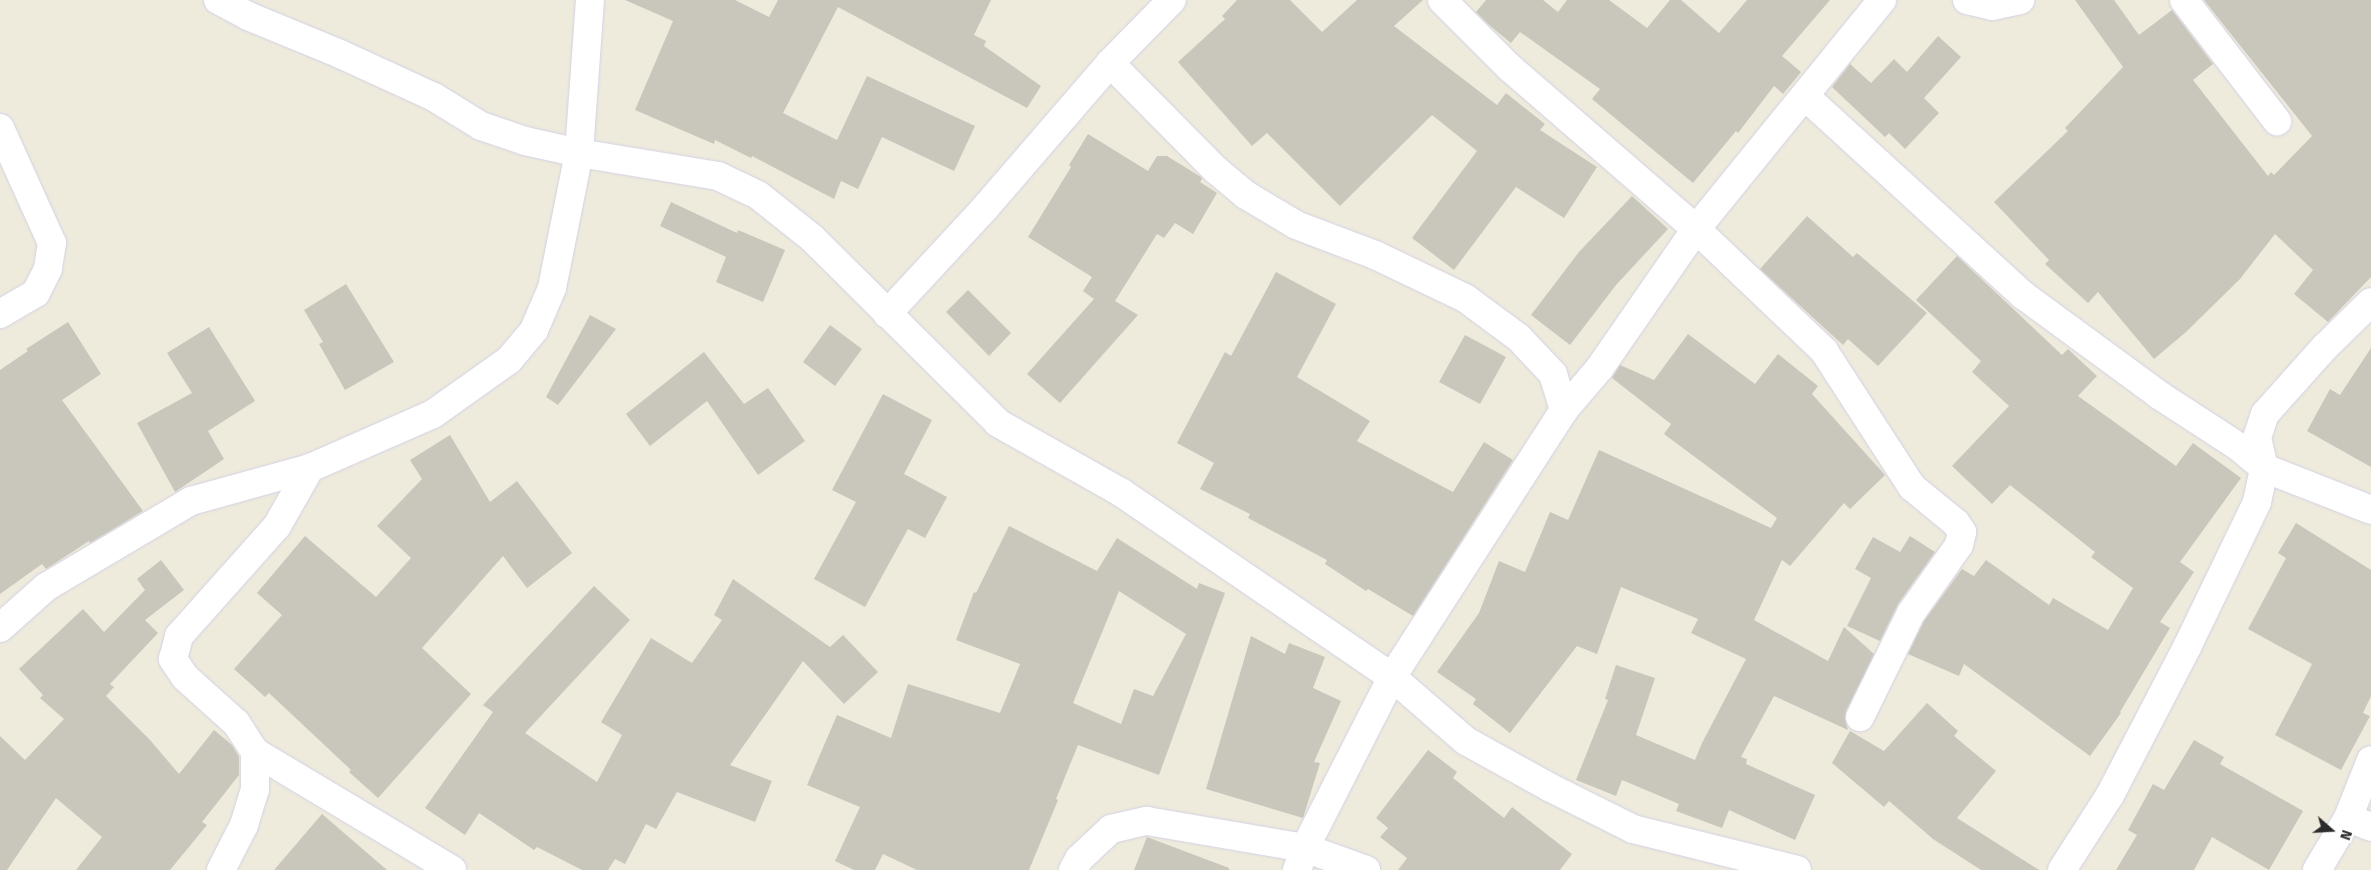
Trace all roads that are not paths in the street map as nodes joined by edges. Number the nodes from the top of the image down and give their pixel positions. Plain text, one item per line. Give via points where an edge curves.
1 (218, 0) edge
2 (590, 0) edge
3 (1172, 0) edge
4 (1442, 0) edge
5 (1882, 0) edge
6 (1967, 0) edge
7 (2020, 0) edge
8 (2184, 0) edge
9 (1110, 63) junction
10 (1805, 96) junction
11 (2277, 121) dead end
12 (0, 128) edge
13 (579, 153) junction
14 (1696, 229) junction
15 (2371, 302) edge
16 (0, 314) edge
17 (887, 314) junction
18 (1564, 410) junction
19 (310, 468) junction
20 (2264, 468) junction
21 (2371, 510) edge
22 (0, 628) edge
23 (1392, 677) junction
24 (1860, 718) dead end
25 (256, 752) junction
26 (2371, 760) edge
27 (2360, 822) edge
28 (1301, 859) edge
29 (222, 870) edge
30 (452, 870) edge
31 (1073, 870) edge
32 (1366, 870) edge
33 (1797, 870) edge
34 (2062, 870) edge
35 (2317, 870) edge

1 - 13 street via 434,97 481,126 525,141
2 - 13 street
3 - 9 street
4 - 14 street via 1509,66
5 - 10 street
6 - 7 street via 1992,6
8 - 11 street
9 - 17 street via 985,208
9 - 18 street via 1216,170 1246,195 1296,225 1375,256 1465,298 1519,338 1553,374
10 - 14 street
10 - 20 street via 2023,295
12 - 16 street via 52,243 48,269 36,293
13 - 17 street via 718,176 758,195 812,238
13 - 19 street via 552,288 534,330 508,360 433,414
14 - 18 street via 1599,369
14 - 24 street via 1824,351 1912,487 1956,523 1962,532 1948,564 1911,613
15 - 20 street via 2265,414 2257,438
17 - 23 street via 998,423 1122,493
18 - 23 street
19 - 22 street via 192,501 46,587
19 - 25 street via 277,526 179,636 173,659 185,677 236,723
20 - 21 street
20 - 34 street via 2257,502 2187,647 2110,795
23 - 28 street
23 - 33 street via 1466,741 1633,829
25 - 29 street via 255,790 244,825
25 - 30 street
26 - 27 street
27 - 35 street
28 - 31 street via 1147,821 1111,829
28 - 32 street

